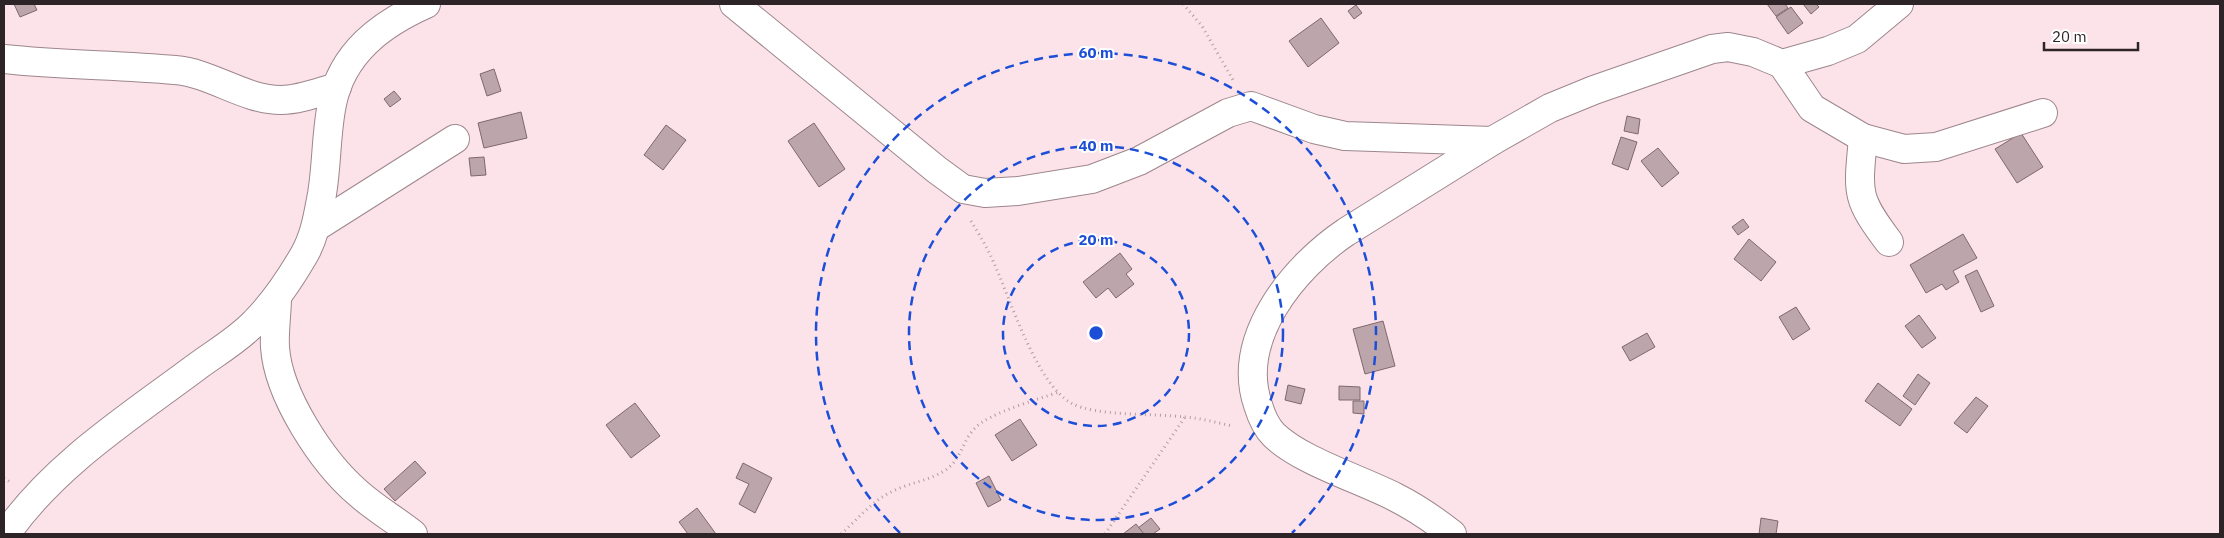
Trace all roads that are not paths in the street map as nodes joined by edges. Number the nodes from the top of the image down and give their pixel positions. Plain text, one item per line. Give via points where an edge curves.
1 (426, 4) edge
2 (734, 4) edge
3 (1899, 4) edge
4 (4, 59) edge
5 (1782, 64) junction
6 (337, 87) junction
7 (2043, 113) dead end
8 (1863, 138) junction
9 (455, 139) dead end
10 (1492, 140) junction
11 (316, 227) junction
12 (1890, 242) dead end
13 (277, 297) junction
14 (1423, 526) edge
15 (396, 529) edge
16 (6, 534) edge
17 (1452, 534) edge

1 - 6 street via 376,32 359,48 342,72
2 - 10 street via 937,170 964,189 978,192 1018,191 1092,179 1139,161 1228,113 1251,106 1314,129 1344,136
3 - 5 street via 1857,39
4 - 6 street via 177,70 201,75 252,95 281,100
5 - 8 street via 1812,108
5 - 10 street via 1753,52 1728,47 1712,49 1550,108
6 - 11 street
7 - 8 street via 1936,147 1904,150
8 - 12 street via 1859,182 1861,199
9 - 11 street
10 - 14 street via 1327,245 1286,289 1263,324 1252,361 1254,394 1261,415 1273,434 1297,451 1395,497
11 - 13 street via 305,254
13 - 15 street via 275,347 282,381 314,444
13 - 16 street via 254,324 62,470
14 - 17 street

